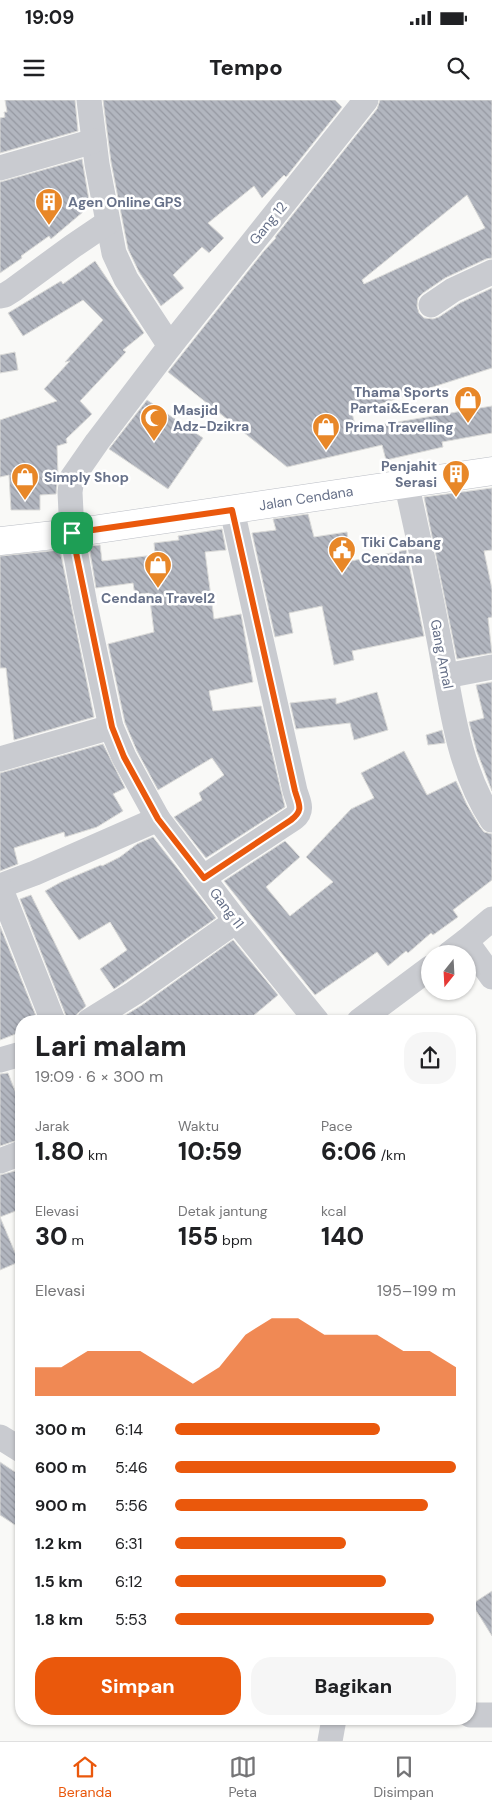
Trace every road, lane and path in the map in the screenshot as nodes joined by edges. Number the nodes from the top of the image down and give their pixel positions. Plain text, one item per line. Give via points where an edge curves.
1 (89, 100) edge
2 (366, 100) edge
3 (94, 141) junction
4 (0, 168) edge
5 (107, 224) junction
6 (492, 272) edge
7 (2, 296) edge
8 (431, 305) dead end
9 (170, 346) junction
10 (492, 471) edge
11 (406, 482) junction
12 (232, 510) junction
13 (72, 533) junction
14 (0, 541) edge
15 (492, 668) edge
16 (446, 676) junction
17 (112, 727) junction
18 (0, 760) edge
19 (158, 819) junction
20 (492, 820) edge
21 (204, 878) junction
22 (0, 887) edge
23 (492, 919) edge
24 (236, 922) junction
25 (460, 945) edge
26 (476, 963) edge
27 (421, 975) edge
28 (492, 977) edge
29 (51, 1015) edge
30 (99, 1015) edge
31 (312, 1015) edge
32 (367, 1015) edge
33 (15, 1056) edge
34 (0, 1060) edge
35 (15, 1155) edge
36 (0, 1161) edge
37 (0, 1437) edge
38 (15, 1446) edge
39 (476, 1715) edge
40 (492, 1715) edge
41 (333, 1725) edge
42 (330, 1741) edge

1 - 3 street
2 - 9 street, Gang 12
3 - 4 street
3 - 5 street
5 - 7 street
5 - 9 street via 114,253 126,279
6 - 8 street via 453,290
9 - 13 street, Gang 12 via 72,478
10 - 11 street, Jalan Cendana
11 - 12 street, Jalan Cendana
11 - 16 street, Gang Amal
12 - 13 street, Jalan Cendana
12 - 21 street via 300,808 297,815
13 - 14 street, Jalan Cendana
13 - 17 street, Gang 11
15 - 16 street
16 - 20 street, Gang Amal via 462,756 482,805
17 - 18 street
17 - 19 street, Gang 11 via 124,757
19 - 21 street, Gang 11
19 - 22 street
21 - 24 street, Gang 11
22 - 29 street
23 - 25 street
24 - 30 street
24 - 31 street, Gang 11
26 - 28 street
27 - 32 street
33 - 34 street
35 - 36 street
37 - 38 street
39 - 40 street
41 - 42 street

